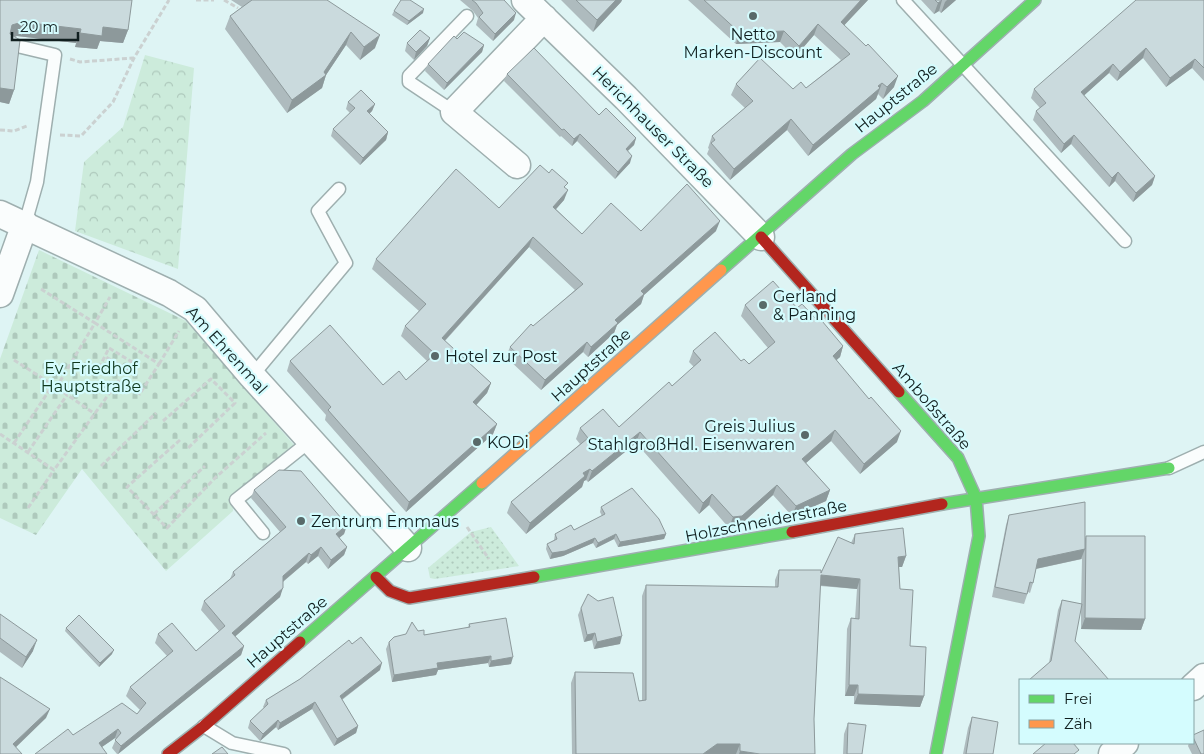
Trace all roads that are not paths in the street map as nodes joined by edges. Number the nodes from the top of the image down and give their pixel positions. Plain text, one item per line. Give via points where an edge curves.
1 (525, 0) edge
2 (902, 0) edge
3 (1035, 0) edge
4 (467, 16) dead end
5 (544, 18) junction
6 (14, 45) edge
7 (961, 64) junction
8 (454, 112) junction
9 (517, 165) dead end
10 (340, 189) dead end
11 (0, 214) edge
12 (25, 224) junction
13 (761, 237) junction
14 (1125, 240) dead end
15 (0, 294) edge
16 (252, 376) junction
17 (310, 441) junction
18 (1204, 452) edge
19 (1169, 468) joint
20 (976, 498) junction
21 (263, 533) dead end
22 (408, 548) junction
23 (376, 577) junction
24 (1204, 677) edge
25 (1194, 685) edge
26 (204, 726) junction
27 (1124, 744) edge
28 (168, 754) edge
29 (284, 754) edge
30 (936, 754) edge
31 (1112, 754) edge

1 - 5 street, Herichhauser Straße
2 - 7 lane
3 - 7 street, Hauptstraße
4 - 8 lane via 409,76 409,82
5 - 8 street
5 - 13 street, Herichhauser Straße
6 - 12 lane via 55,55 37,182
7 - 13 street, Hauptstraße via 923,101 852,154
7 - 14 lane
8 - 9 street
10 - 16 lane via 318,212 346,263
11 - 12 street, Am Ehrenmal
12 - 15 street
12 - 16 street, Am Ehrenmal via 169,293 195,309
13 - 20 street, Amboßstraße via 958,458
13 - 22 street, Hauptstraße
16 - 17 street, Am Ehrenmal
17 - 21 lane via 236,500
17 - 22 street, Am Ehrenmal
18 - 19 lane
19 - 20 street, Holzschneiderstraße
20 - 23 street, Holzschneiderstraße via 708,548 409,598 388,590
20 - 30 street, Amboßstraße via 979,536
22 - 23 street, Hauptstraße
23 - 26 street, Hauptstraße
24 - 25 street
26 - 28 street, Hauptstraße
26 - 29 lane via 232,743
27 - 31 street

